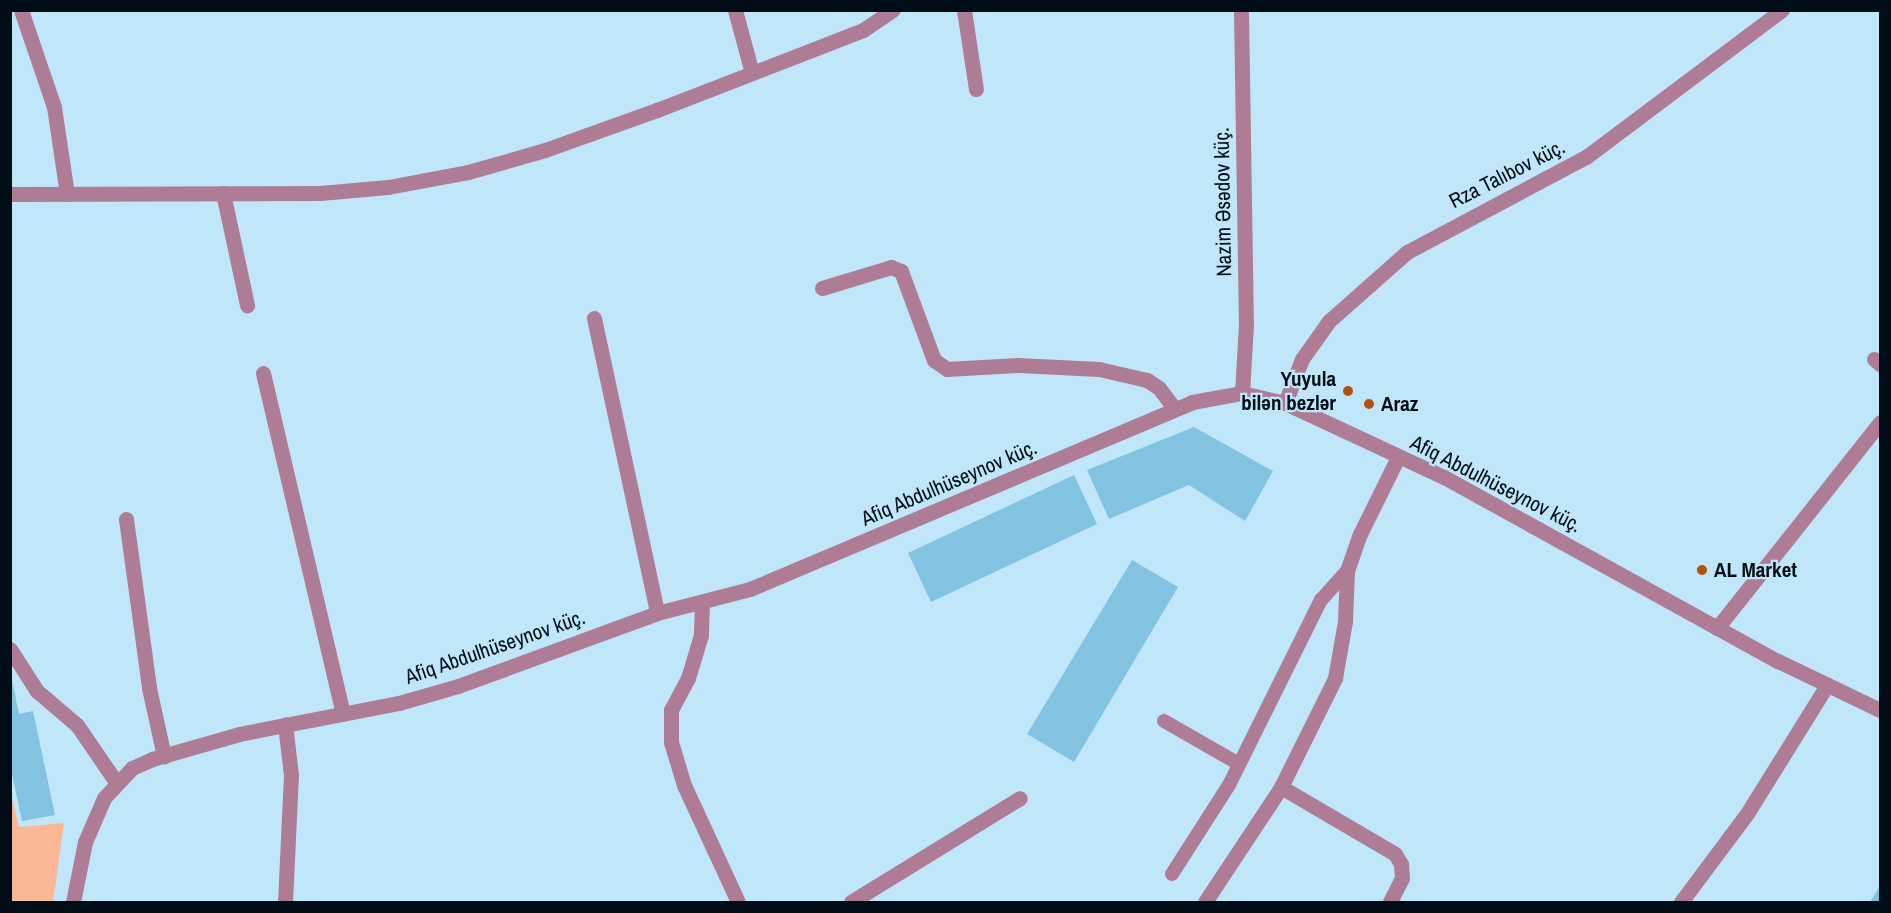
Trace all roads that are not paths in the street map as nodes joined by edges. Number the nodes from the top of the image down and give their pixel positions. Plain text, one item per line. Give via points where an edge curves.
1 (21, 10) edge
2 (735, 10) edge
3 (893, 10) edge
4 (964, 10) edge
5 (1241, 10) edge
6 (1782, 10) edge
7 (752, 73) junction
8 (976, 89) dead end
9 (223, 193) junction
10 (10, 194) edge
11 (66, 194) junction
12 (822, 288) dead end
13 (247, 305) dead end
14 (594, 318) dead end
15 (263, 373) dead end
16 (1242, 393) junction
17 (1286, 403) junction
18 (1175, 409) junction
19 (1881, 422) edge
20 (1398, 458) junction
21 (126, 519) dead end
22 (1347, 571) junction
23 (702, 603) junction
24 (657, 613) junction
25 (1717, 628) junction
26 (10, 649) edge
27 (1827, 685) junction
28 (1881, 710) edge
29 (344, 714) junction
30 (1164, 721) dead end
31 (285, 724) junction
32 (164, 756) junction
33 (1239, 764) junction
34 (116, 782) junction
35 (1281, 786) junction
36 (1020, 798) dead end
37 (1172, 874) dead end
38 (74, 903) edge
39 (285, 903) edge
40 (738, 903) edge
41 (851, 903) edge
42 (1205, 903) edge
43 (1390, 903) edge
44 (1681, 903) edge

1 - 11 street via 54,107
2 - 7 street
3 - 7 street via 863,30
4 - 8 street
5 - 16 street, Nazim Əsədov küç. via 1246,324
6 - 17 street, Rza Talıbov küç. via 1586,157 1407,252 1329,321 1302,359
7 - 9 street via 545,150 468,172 354,190
9 - 11 street
9 - 13 street
10 - 11 street
12 - 18 street via 891,267 901,271 934,360 946,369 1018,365 1099,369 1147,380 1160,388
14 - 24 street
15 - 29 street
16 - 17 street, Afiq Abdulhüseynov küç.
16 - 18 street, Afiq Abdulhüseynov küç. via 1210,396
17 - 20 street, Afiq Abdulhüseynov küç.
18 - 23 street, Afiq Abdulhüseynov küç. via 788,575
19 - 25 street
20 - 22 street via 1360,534
20 - 25 street, Afiq Abdulhüseynov küç. via 1497,503
21 - 32 street via 149,688
22 - 33 lane via 1321,600
22 - 35 street via 1345,621 1335,678
23 - 24 street, Afiq Abdulhüseynov küç.
23 - 40 street via 701,635 688,678 671,710 671,742 684,784
24 - 29 street, Afiq Abdulhüseynov küç. via 458,686
25 - 27 street, Afiq Abdulhüseynov küç.
26 - 34 street via 37,691 92,744
27 - 28 street, Afiq Abdulhüseynov küç.
27 - 44 street via 1748,812
29 - 31 street, Afiq Abdulhüseynov küç.
30 - 33 lane
31 - 32 street, Afiq Abdulhüseynov küç.
31 - 39 street via 291,775
32 - 34 street, Afiq Abdulhüseynov küç. via 132,768
33 - 37 lane
34 - 38 street, Afiq Abdulhüseynov küç. via 93,819
35 - 42 street
35 - 43 street via 1395,854 1402,878
36 - 41 street

